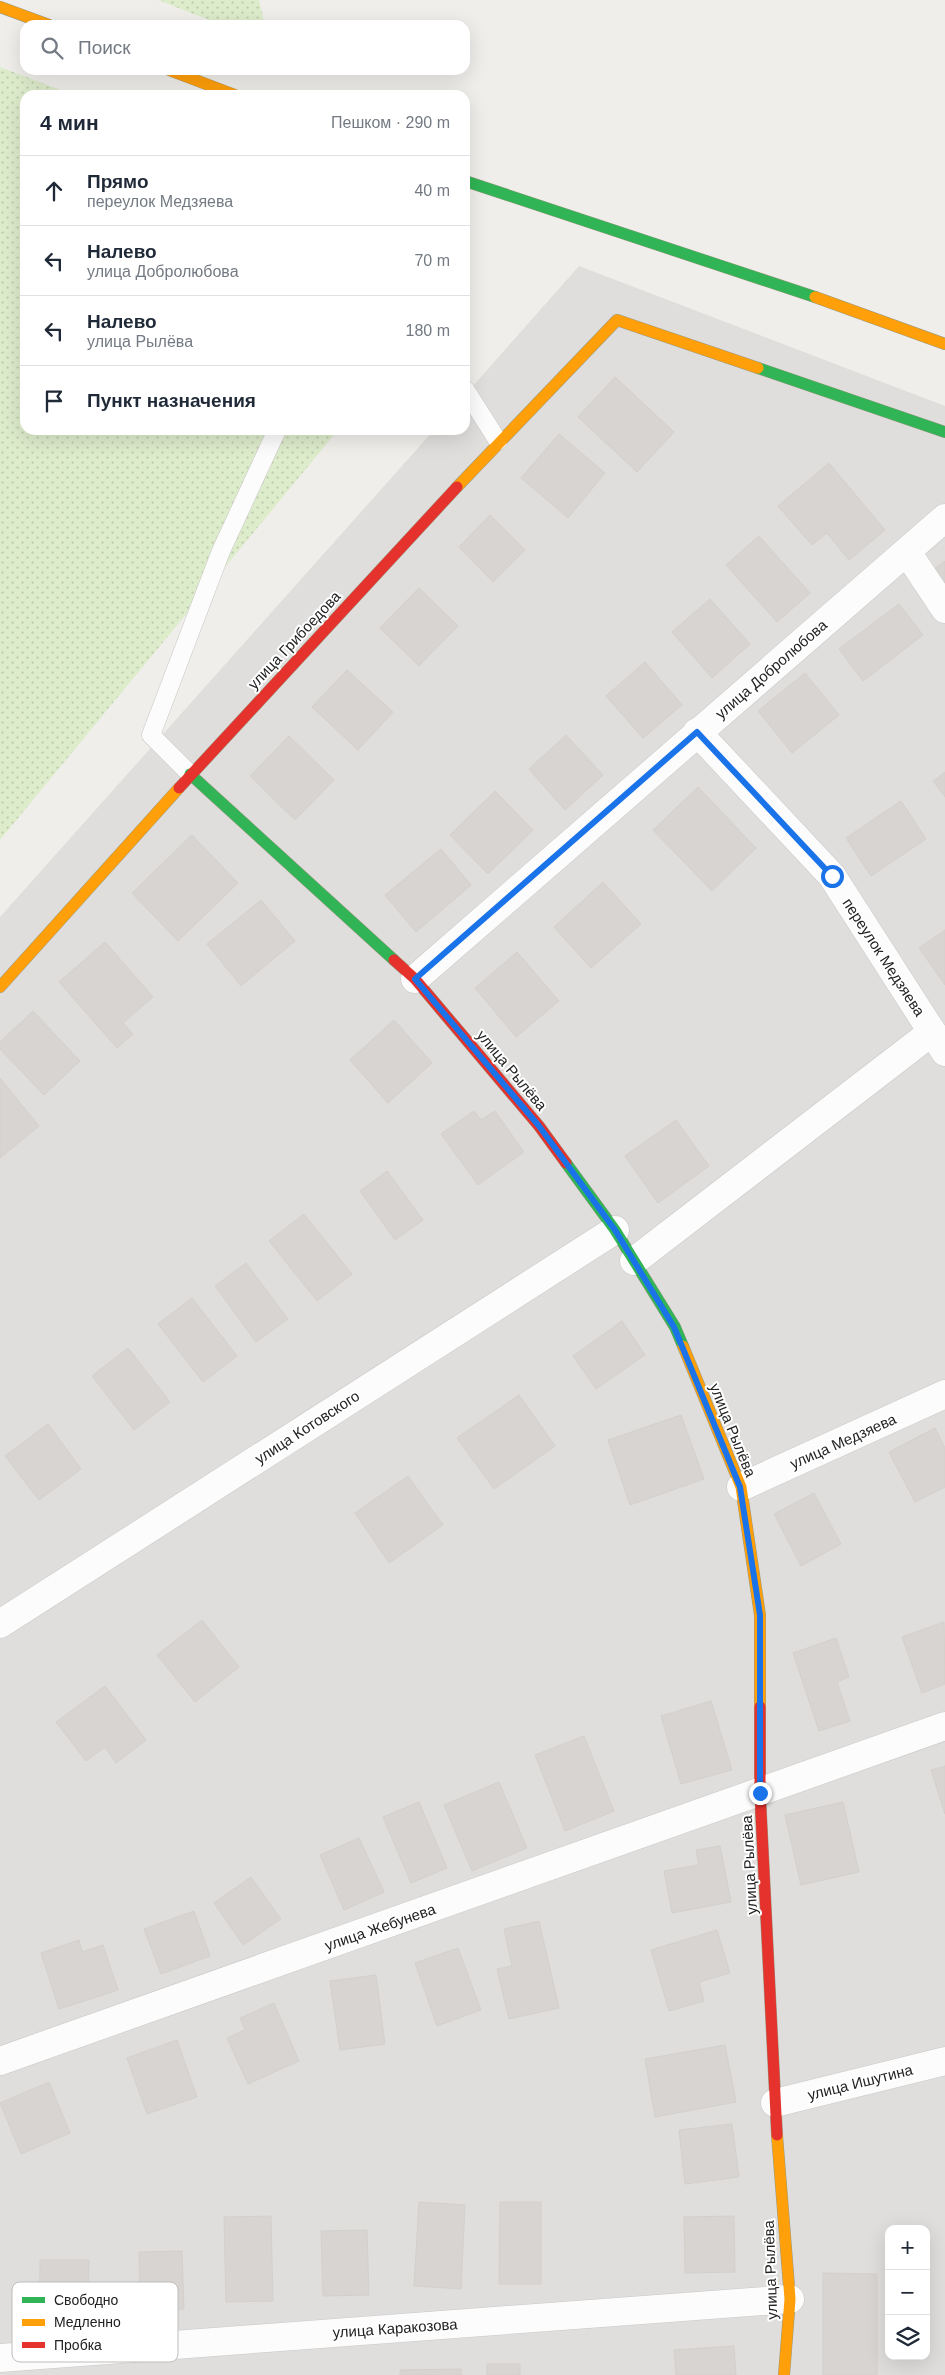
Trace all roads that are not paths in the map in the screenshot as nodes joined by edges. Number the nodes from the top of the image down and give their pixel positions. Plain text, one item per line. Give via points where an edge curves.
1 (0, 7) edge
2 (35, 20) edge
3 (182, 75) edge
4 (222, 90) edge
5 (470, 183) edge
6 (945, 344) edge
7 (470, 397) edge
8 (945, 432) edge
9 (275, 435) edge
10 (498, 441) junction
11 (945, 518) edge
12 (906, 552) junction
13 (945, 609) edge
14 (697, 732) junction
15 (190, 774) junction
16 (415, 979) junction
17 (0, 987) edge
18 (938, 1042) edge
19 (615, 1230) junction
20 (634, 1261) junction
21 (945, 1394) edge
22 (740, 1487) junction
23 (0, 1624) edge
24 (945, 1726) edge
25 (760, 1793) junction
26 (0, 2060) edge
27 (945, 2061) edge
28 (775, 2103) junction
29 (790, 2299) junction
30 (178, 2345) edge
31 (784, 2375) edge

1 - 2 street
3 - 4 street
5 - 6 street via 799,291
7 - 10 lane
8 - 10 street, улица Грибоедова via 617,320
9 - 15 lane via 221,551 151,735
10 - 15 street, улица Грибоедова
11 - 12 street, улица Добролюбова
12 - 13 street
12 - 14 street, улица Добролюбова
14 - 16 street, улица Добролюбова
14 - 18 street, переулок Медзяева via 832,876
15 - 16 street, улица Рылёва
15 - 17 street, улица Грибоедова
16 - 19 street, улица Рылёва via 539,1126
18 - 20 street
19 - 20 street, улица Рылёва
19 - 23 street, улица Котовского
20 - 22 street, улица Рылёва via 674,1327
21 - 22 street, улица Медзяева
22 - 25 street, улица Рылёва via 760,1615
24 - 25 street, улица Жебунева
25 - 26 street, улица Жебунева
25 - 28 street, улица Рылёва
27 - 28 street, улица Ишутина
28 - 29 street, улица Рылёва
29 - 30 street, улица Каракозова
29 - 31 street, улица Рылёва

